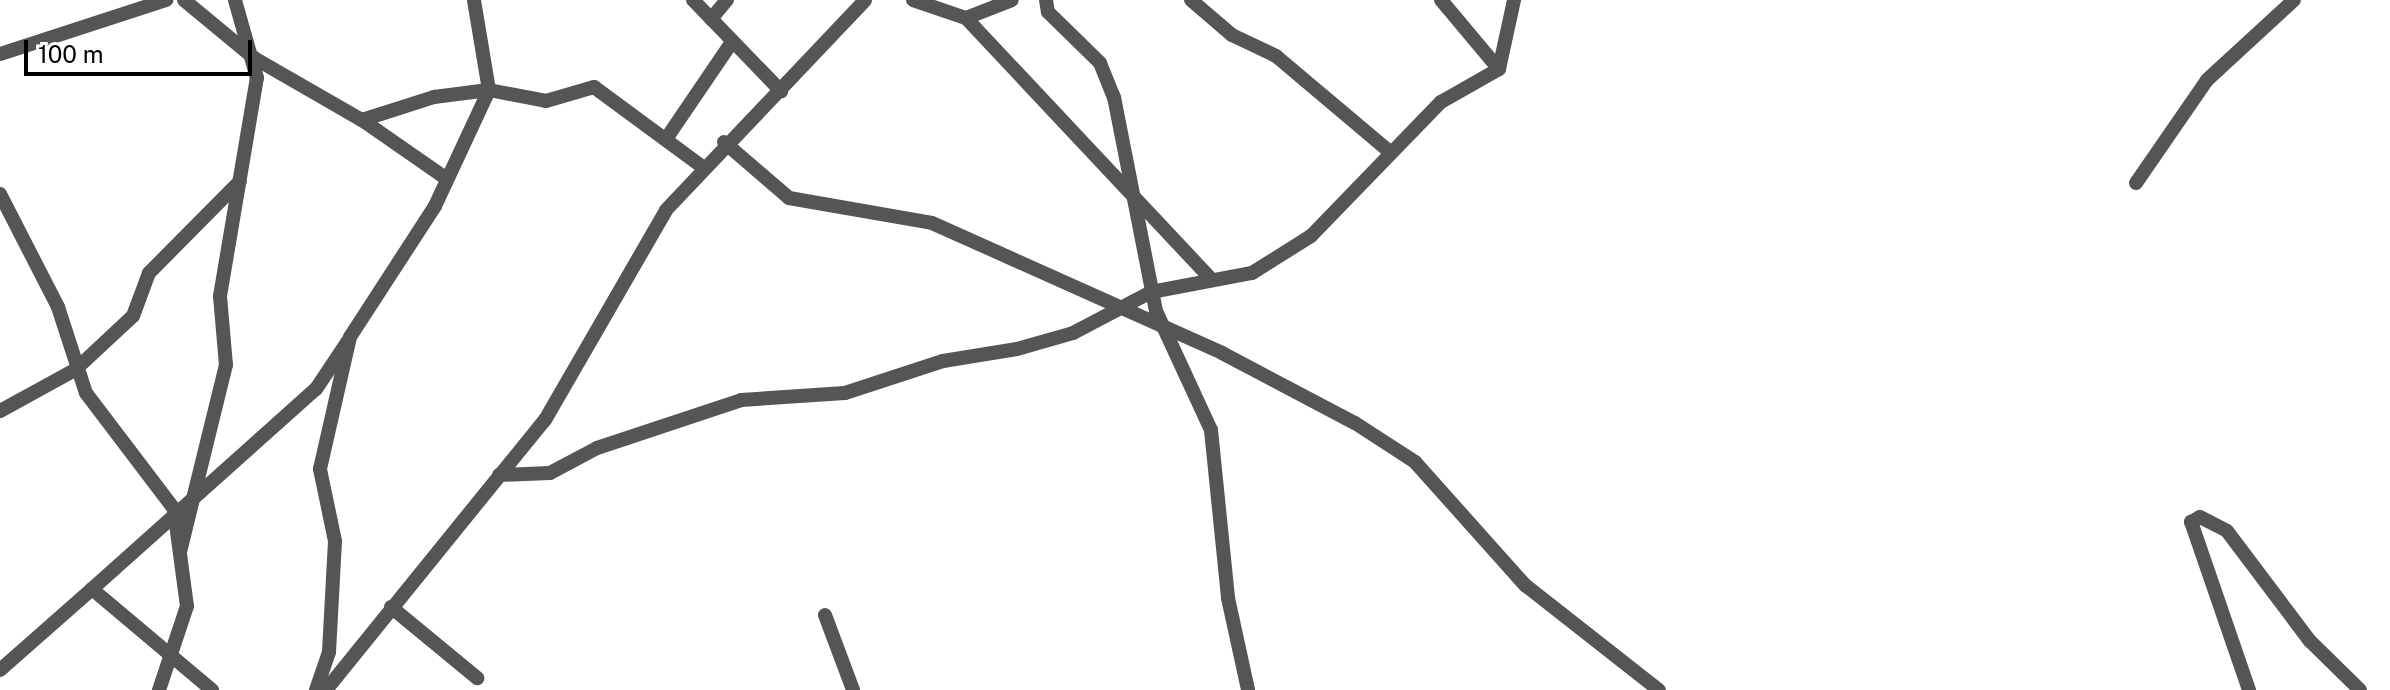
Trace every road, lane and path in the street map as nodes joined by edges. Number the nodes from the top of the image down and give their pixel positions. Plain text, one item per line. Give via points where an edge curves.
1 (166, 0) edge
2 (184, 0) edge
3 (235, 0) edge
4 (474, 0) edge
5 (693, 0) edge
6 (727, 0) edge
7 (865, 0) edge
8 (913, 0) edge
9 (1012, 0) edge
10 (1046, 0) edge
11 (1191, 0) edge
12 (1441, 0) edge
13 (1514, 0) edge
14 (2294, 0) edge
15 (966, 18) junction
16 (711, 19) junction
17 (732, 42) junction
18 (0, 54) edge
19 (250, 55) junction
20 (1499, 69) junction
21 (489, 90) junction
22 (781, 91) junction
23 (362, 120) junction
24 (666, 139) junction
25 (724, 142) junction
26 (1389, 151) junction
27 (701, 166) junction
28 (444, 177) junction
29 (240, 180) junction
30 (2136, 183) dead end
31 (1129, 189) junction
32 (0, 194) edge
33 (1210, 278) junction
34 (1151, 292) junction
35 (1116, 305) junction
36 (1165, 332) junction
37 (350, 337) junction
38 (75, 370) junction
39 (0, 411) edge
40 (499, 475) junction
41 (194, 501) junction
42 (174, 509) junction
43 (180, 552) junction
44 (92, 589) junction
45 (391, 607) junction
46 (825, 615) dead end
47 (168, 659) junction
48 (0, 670) edge
49 (477, 678) dead end
50 (159, 690) edge
51 (212, 690) edge
52 (316, 690) edge
53 (326, 690) edge
54 (853, 690) edge
55 (1248, 690) edge
56 (1659, 690) edge
57 (2249, 690) edge
58 (2360, 690) edge

1 - 18 street
2 - 19 street
3 - 19 street
4 - 21 street
5 - 16 street
6 - 16 street
7 - 22 street
8 - 15 street
9 - 15 street
10 - 31 street via 1048,12 1100,63
11 - 26 street via 1232,35 1276,56
12 - 20 street
13 - 20 street
14 - 30 street via 2207,80
15 - 31 street
16 - 17 street
17 - 22 street
17 - 24 street
19 - 23 street
19 - 29 street via 257,78
20 - 26 street via 1441,102
21 - 23 street
21 - 24 street via 546,101 594,87
21 - 28 street
22 - 25 street
23 - 28 street
24 - 27 street
25 - 27 street
25 - 35 street via 789,198 932,223
26 - 33 street via 1339,209 1276,261 1252,273
27 - 40 street via 666,210 591,350
28 - 37 street via 435,206 384,274
29 - 38 street via 149,273 133,316
29 - 41 street via 220,296 226,365
31 - 33 street
31 - 34 street
32 - 38 street via 58,307
33 - 34 street
34 - 35 street
34 - 36 street
35 - 36 street
35 - 40 street via 1073,333 1017,349 943,361 845,393 741,400 597,448 550,473
36 - 55 street via 1211,430 1228,598
36 - 56 street via 1246,365 1415,462 1525,585
37 - 41 street via 316,389
37 - 52 street via 320,469 335,541 329,652
38 - 39 street
38 - 42 street
40 - 45 street
41 - 42 street
41 - 43 street
42 - 43 street
42 - 44 street
43 - 47 street via 187,606
44 - 47 street
44 - 48 street
45 - 49 street
45 - 53 street
46 - 54 street
47 - 50 street
47 - 51 street
57 - 58 street via 2191,522 2200,517 2227,531 2310,641

